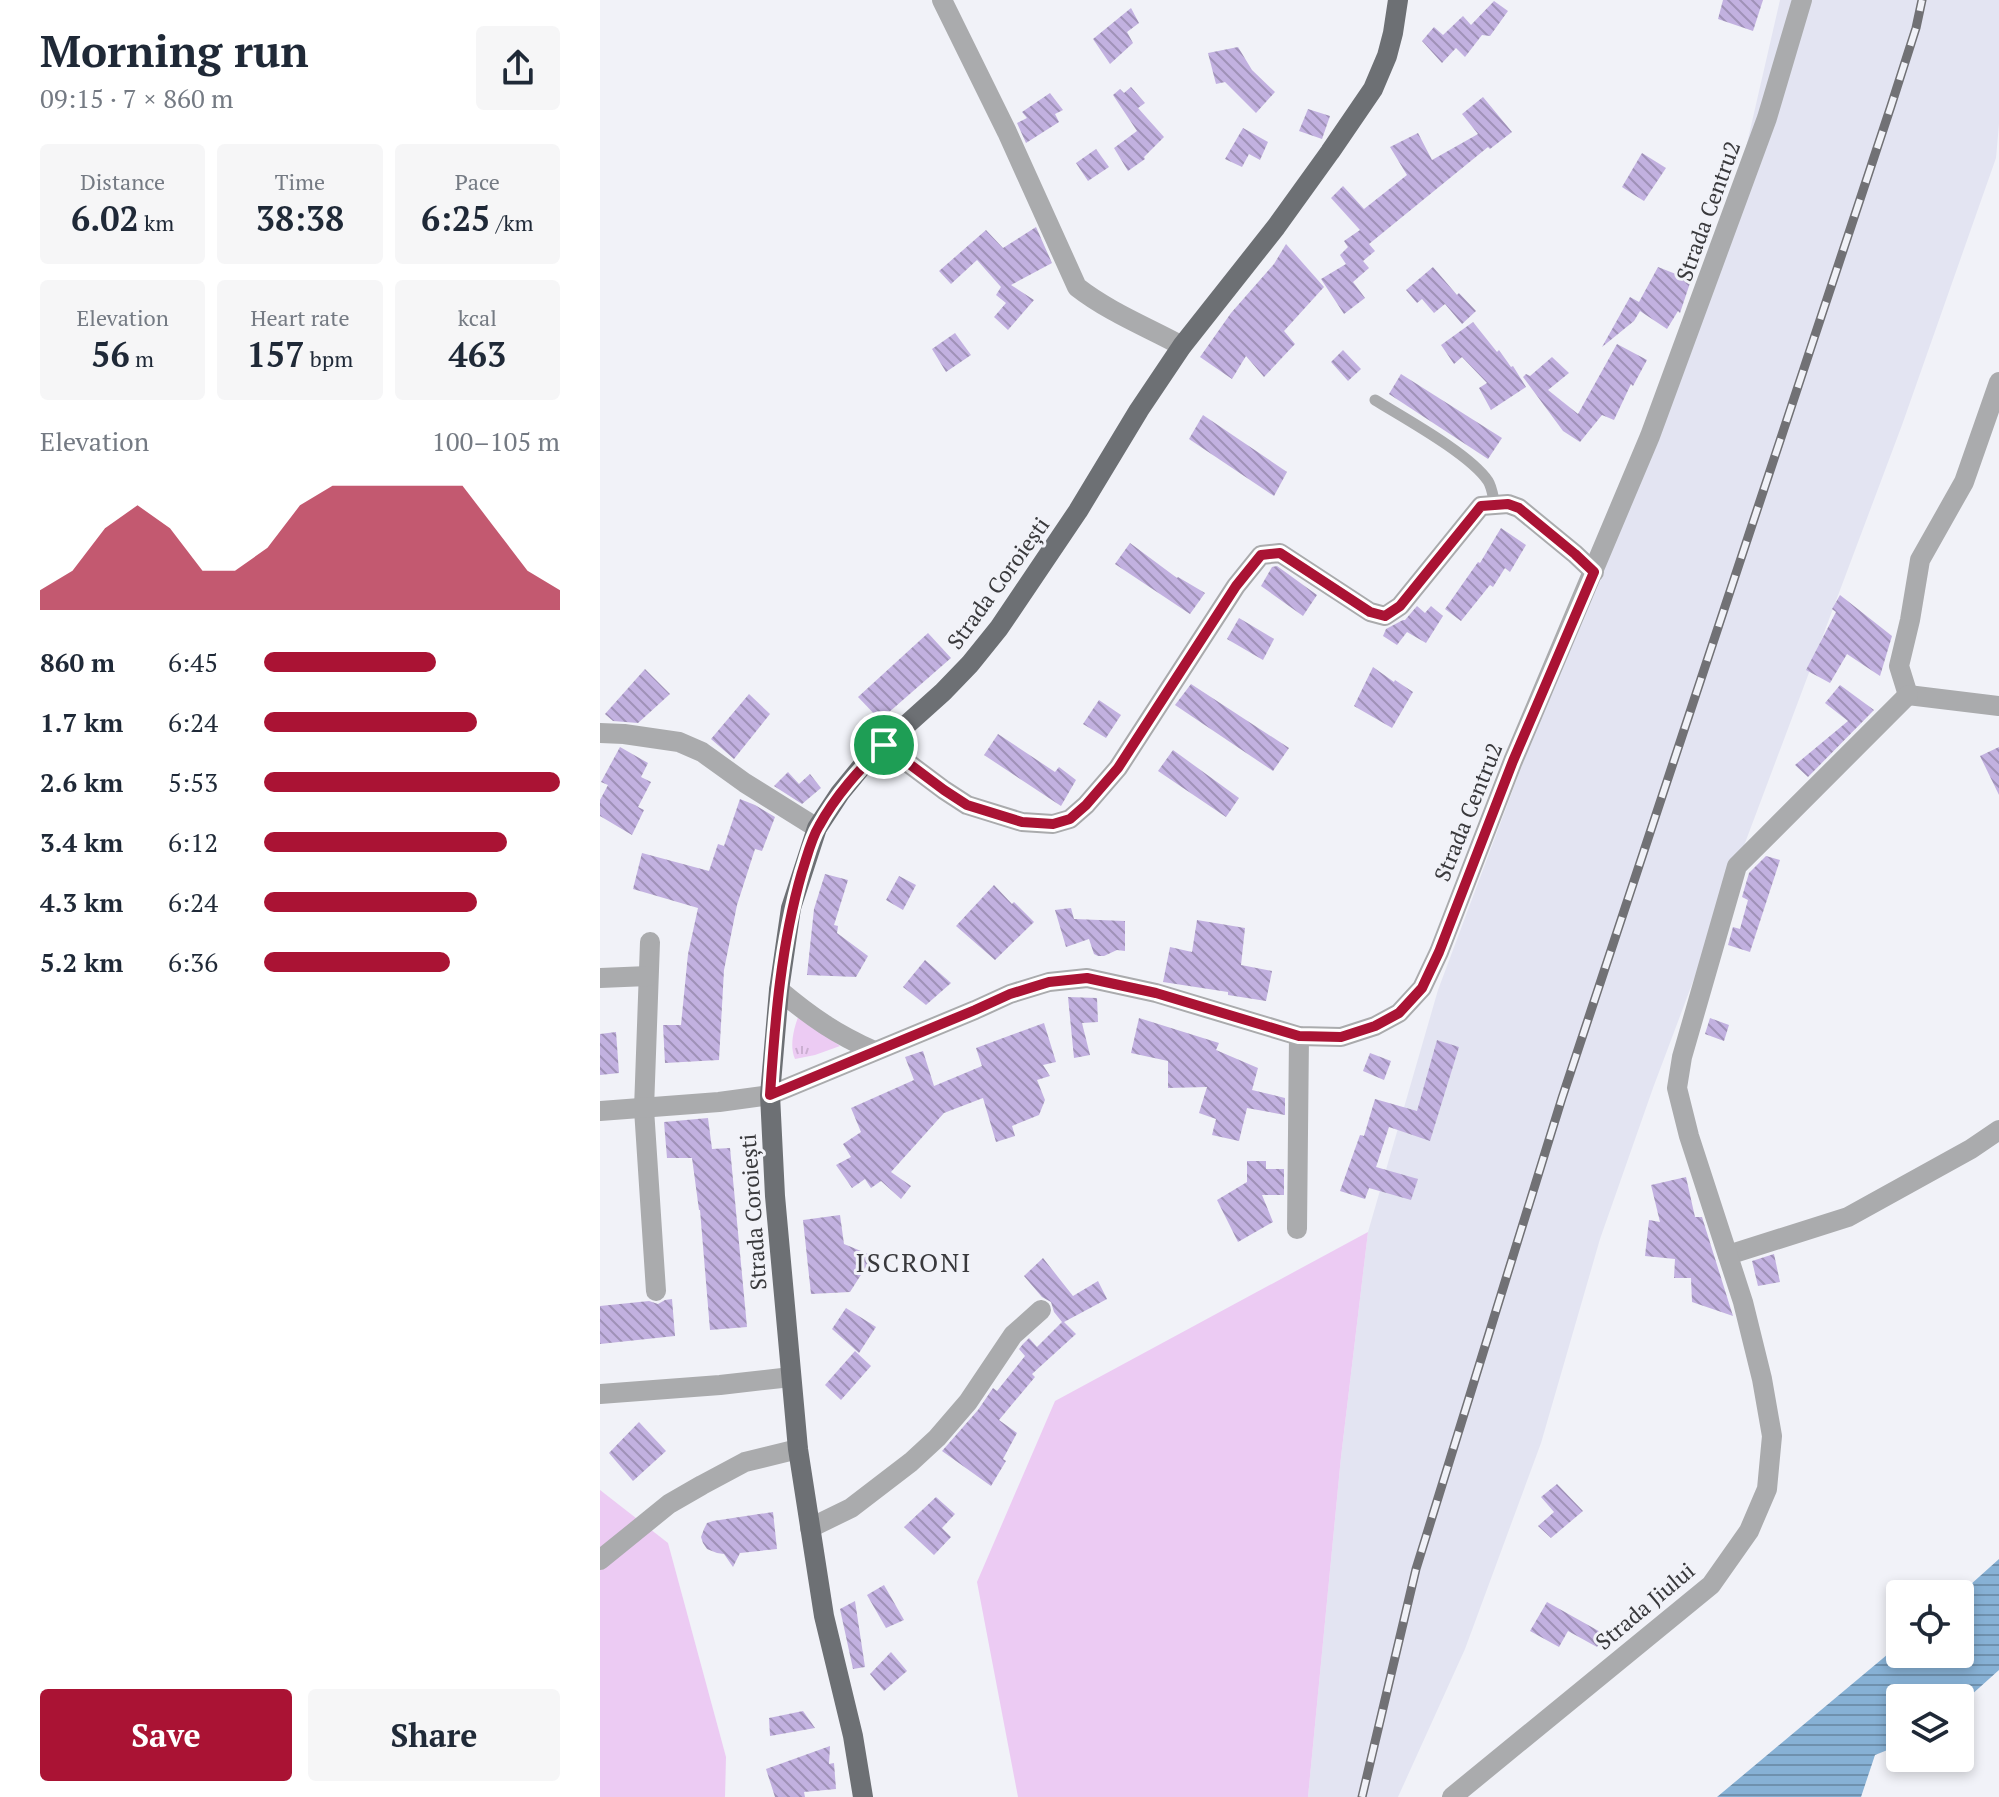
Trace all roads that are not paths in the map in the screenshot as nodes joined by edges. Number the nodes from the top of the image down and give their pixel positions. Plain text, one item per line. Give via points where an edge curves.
1 (942, 0) edge
2 (1398, 0) edge
3 (1802, 0) edge
4 (1182, 346) junction
5 (1999, 382) edge
6 (1375, 400) dead end
7 (1495, 505) junction
8 (1594, 572) junction
9 (1908, 695) junction
10 (1999, 706) edge
11 (600, 733) edge
12 (884, 745) junction
13 (817, 828) junction
14 (650, 942) dead end
15 (648, 976) junction
16 (600, 978) edge
17 (779, 990) junction
18 (1299, 1036) junction
19 (874, 1051) junction
20 (770, 1095) junction
21 (644, 1109) junction
22 (600, 1111) edge
23 (1999, 1130) edge
24 (1297, 1229) dead end
25 (1728, 1255) junction
26 (656, 1291) dead end
27 (1041, 1310) dead end
28 (791, 1377) junction
29 (600, 1394) edge
30 (798, 1449) junction
31 (810, 1528) junction
32 (600, 1560) edge
33 (863, 1797) edge
34 (1452, 1797) edge

1 - 4 street via 1077,287
2 - 4 main road, Strada Coroiești via 1387,56 1373,89 1276,227
3 - 8 street, Strada Centru2 via 1767,118 1697,312
4 - 12 main road, Strada Coroiești via 999,628 943,692
5 - 9 street via 1964,482 1920,560 1899,666
6 - 7 lane via 1478,469 1490,483
7 - 8 street via 1519,508
7 - 12 street via 1481,506 1400,606 1385,616 1370,612 1280,553 1261,555 1118,768 1070,819 1022,822 967,805
8 - 18 street, Strada Centru2 via 1422,988 1399,1013 1375,1026 1341,1037
9 - 10 street
9 - 25 street, Strada Jiului via 1737,866 1677,1088
11 - 13 street via 679,742 702,752
12 - 13 main road, Strada Coroiești via 840,793
13 - 17 main road, Strada Coroiești via 791,908
14 - 15 street
15 - 16 street
15 - 21 street
17 - 19 street via 844,1038
17 - 20 main road, Strada Coroiești
18 - 19 street, Strada Centru2 via 1087,978 1010,994
18 - 24 street
19 - 20 street, Strada Centru2
20 - 21 street, Strada Centru2
20 - 28 main road, Strada Coroiești
21 - 22 street, Strada Centru2
21 - 26 street
23 - 25 street via 1848,1217
25 - 34 street, Strada Jiului via 1772,1436 1767,1489 1749,1531 1711,1585
27 - 31 street via 1013,1335 937,1438 851,1508
28 - 29 street
28 - 30 main road, Strada Coroiești
30 - 31 main road, Strada Coroiești
30 - 32 street via 745,1462 702,1485 669,1504
31 - 33 main road, Strada Coroiești

